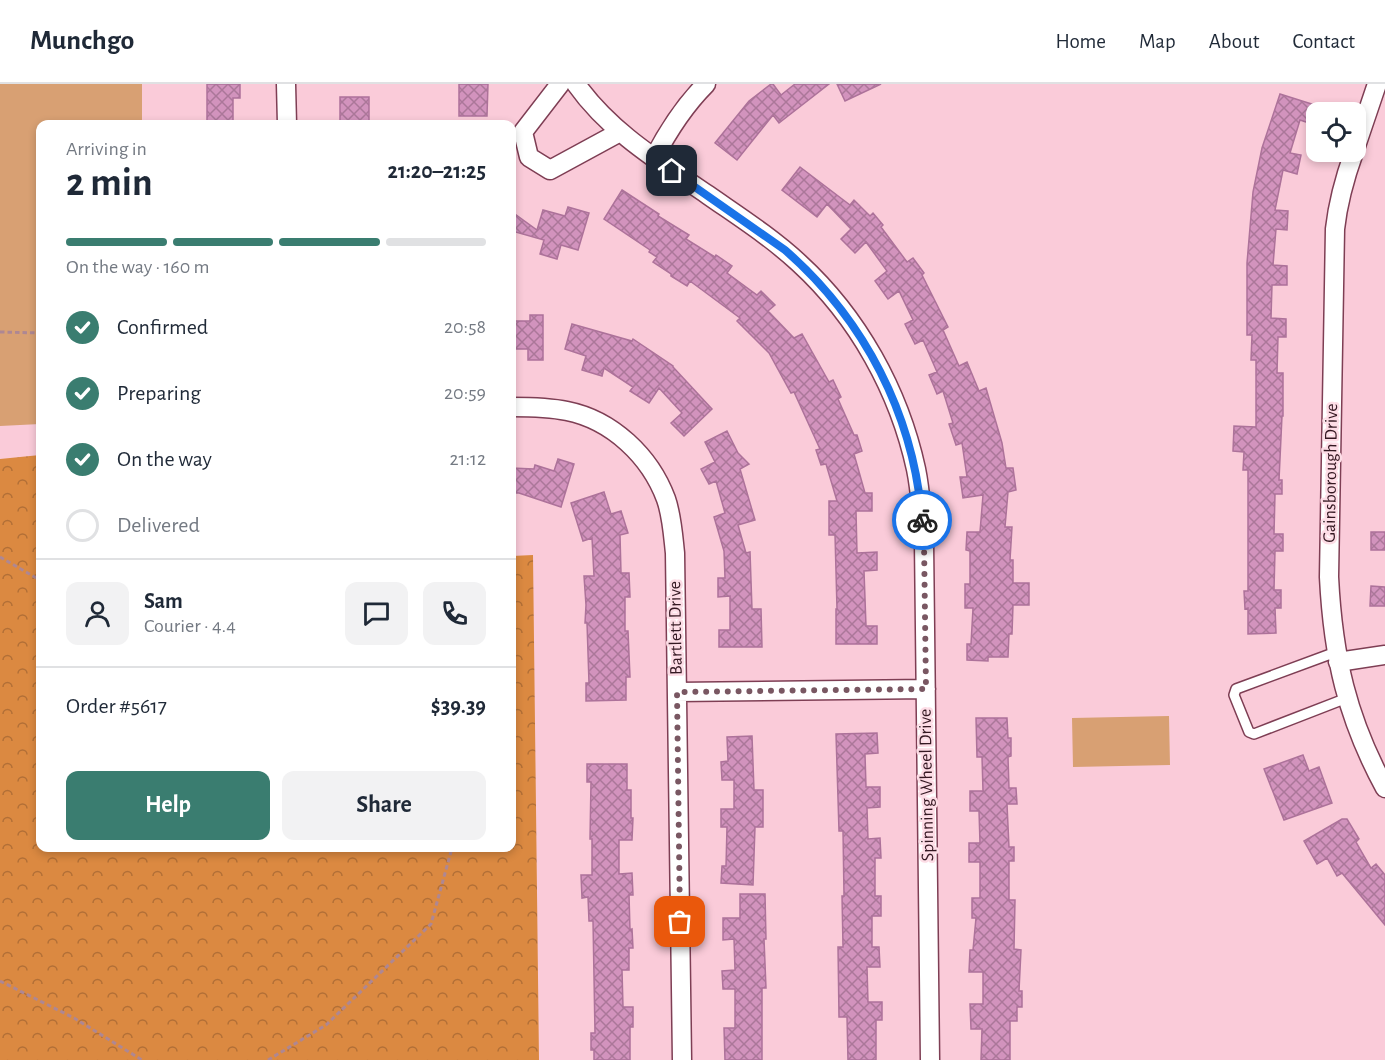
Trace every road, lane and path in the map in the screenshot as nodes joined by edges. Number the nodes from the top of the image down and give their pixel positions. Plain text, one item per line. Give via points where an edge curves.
1 (286, 84) edge
2 (560, 84) edge
3 (576, 84) edge
4 (706, 84) edge
5 (1378, 84) edge
6 (1385, 87) edge
7 (1366, 118) edge
8 (287, 120) edge
9 (620, 132) junction
10 (654, 158) junction
11 (1351, 162) edge
12 (0, 332) edge
13 (36, 333) edge
14 (516, 407) edge
15 (0, 557) edge
16 (36, 578) edge
17 (1385, 655) edge
18 (1337, 657) junction
19 (926, 689) junction
20 (677, 692) junction
21 (1347, 698) junction
22 (1385, 789) edge
23 (451, 852) edge
24 (0, 981) edge
25 (142, 1060) edge
26 (268, 1060) edge
27 (682, 1060) edge
28 (930, 1060) edge

1 - 8 street
2 - 9 street via 523,132 529,158 550,170
3 - 9 street, Spinning Wheel Drive
4 - 10 street via 681,113
5 - 6 street
5 - 7 street
9 - 10 street, Spinning Wheel Drive
10 - 19 street, Spinning Wheel Drive via 799,263 843,311 882,373 906,433 920,496
11 - 18 street, Gainsborough Drive via 1335,229 1329,577
12 - 13 path
14 - 20 street, Bartlett Drive via 568,411 604,425 634,449 660,484 675,553
15 - 16 path
17 - 18 street
18 - 21 street, Gainsborough Drive
18 - 21 lane via 1236,689 1234,695 1249,732 1254,734
19 - 20 street
19 - 28 street, Spinning Wheel Drive
20 - 27 street, Bartlett Drive
21 - 22 street, Gainsborough Drive via 1360,737
23 - 26 path via 431,924 326,1025
24 - 25 path via 74,1018

